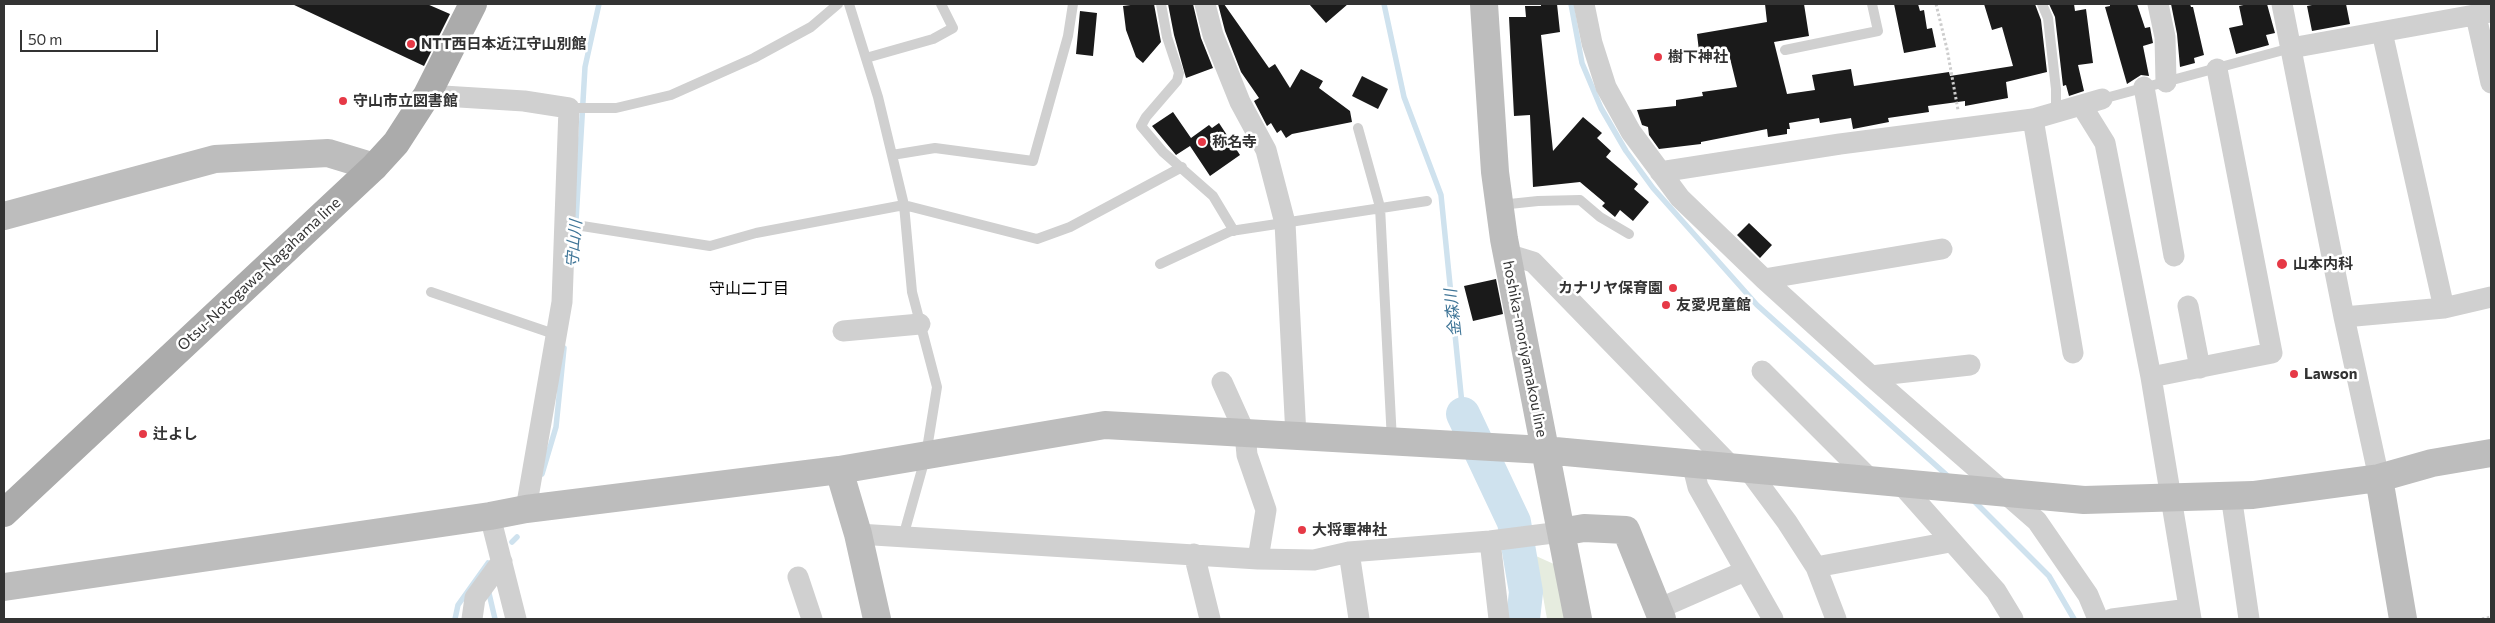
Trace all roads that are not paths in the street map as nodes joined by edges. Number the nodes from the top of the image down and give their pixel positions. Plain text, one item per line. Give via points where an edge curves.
1 (473, 4) edge
2 (838, 4) edge
3 (849, 4) edge
4 (941, 4) edge
5 (1073, 4) edge
6 (1161, 4) edge
7 (1206, 4) edge
8 (1484, 4) edge
9 (1584, 4) edge
10 (1872, 4) edge
11 (2042, 4) edge
12 (2158, 4) edge
13 (2282, 4) edge
14 (2484, 14) edge
15 (2382, 32) junction
16 (2291, 48) junction
17 (1786, 50) dead end
18 (866, 58) junction
19 (2218, 69) junction
20 (2166, 82) junction
21 (2491, 82) edge
22 (2144, 87) junction
23 (427, 95) junction
24 (2102, 99) joint
25 (2082, 106) junction
26 (577, 108) junction
27 (2056, 114) junction
28 (2033, 119) junction
29 (1358, 128) dead end
30 (892, 155) junction
31 (374, 167) junction
32 (1182, 167) junction
33 (1660, 172) junction
34 (1427, 201) dead end
35 (904, 205) junction
36 (1499, 206) junction
37 (1380, 208) junction
38 (4, 216) edge
39 (1284, 223) junction
40 (571, 224) junction
41 (1234, 231) junction
42 (1629, 234) dead end
43 (1942, 249) dead end
44 (1507, 254) junction
45 (2174, 256) dead end
46 (1160, 264) dead end
47 (1764, 280) junction
48 (431, 292) dead end
49 (2491, 297) edge
50 (2188, 306) dead end
51 (2444, 308) junction
52 (2344, 317) junction
53 (920, 324) junction
54 (843, 331) dead end
55 (557, 335) junction
56 (2073, 353) dead end
57 (1970, 365) dead end
58 (2200, 368) junction
59 (1762, 371) dead end
60 (1871, 376) junction
61 (2151, 377) junction
62 (1222, 382) dead end
63 (1245, 434) junction
64 (1296, 436) junction
65 (1401, 442) junction
66 (1544, 450) junction
67 (2491, 454) edge
68 (926, 455) junction
69 (1692, 463) junction
70 (1739, 467) junction
71 (839, 470) junction
72 (2379, 478) junction
73 (1872, 481) junction
74 (1900, 484) junction
75 (2007, 494) junction
76 (2231, 496) junction
77 (2171, 497) junction
78 (526, 509) junction
79 (4, 513) edge
80 (490, 516) junction
81 (1561, 532) junction
82 (858, 534) junction
83 (903, 537) junction
84 (1490, 541) junction
85 (1950, 542) junction
86 (1349, 552) junction
87 (1194, 554) junction
88 (1258, 560) junction
89 (502, 561) junction
90 (1816, 567) junction
91 (1746, 571) junction
92 (798, 577) dead end
93 (4, 587) edge
94 (1660, 614) edge
95 (2190, 614) edge
96 (472, 619) edge
97 (516, 619) edge
98 (812, 619) edge
99 (877, 619) edge
100 (1210, 619) edge
101 (1359, 619) edge
102 (1500, 619) edge
103 (1578, 619) edge
104 (1773, 619) edge
105 (1836, 619) edge
106 (2013, 619) edge
107 (2098, 619) edge
108 (2112, 619) edge
109 (2249, 619) edge
110 (2403, 619) edge

1 - 23 main road, Otsu-Notogawa-Nagahama line
2 - 26 lane via 811,27 754,58 671,95 616,108
3 - 18 lane
4 - 18 lane via 953,28 933,39
5 - 30 lane via 1068,36 1034,161 935,148
6 - 32 lane via 1167,37 1179,73 1177,81 1141,126 1163,152
7 - 39 street via 1213,35 1240,102 1266,150
8 - 36 street, hoshika-moriyamakou line
9 - 33 street via 1592,44 1606,87 1631,132
10 - 17 lane via 1878,31
11 - 27 lane via 2048,18
12 - 20 street via 2165,37
13 - 16 street
14 - 15 street
14 - 21 street
15 - 16 street
15 - 51 street
16 - 19 lane
16 - 52 street
18 - 30 lane
19 - 20 lane
19 - 58 street via 2272,353
20 - 22 lane
22 - 24 lane
22 - 45 street
23 - 26 street
23 - 31 main road, Otsu-Notogawa-Nagahama line via 396,143
24 - 25 street
25 - 27 street
25 - 61 street via 2105,143
26 - 40 street
27 - 28 street
28 - 33 street
28 - 56 street
29 - 37 lane
30 - 35 lane
31 - 38 street via 328,153 215,159
31 - 79 main road, Otsu-Notogawa-Nagahama line
32 - 35 lane via 1070,227 1037,239
32 - 41 lane via 1213,196
33 - 47 street via 1701,221
34 - 37 lane
35 - 40 lane via 756,233 710,246
35 - 53 lane via 912,292
36 - 42 lane via 1580,200 1600,217
36 - 44 street, hoshika-moriyamakou line
37 - 39 lane
37 - 65 lane
39 - 41 lane
39 - 64 street
40 - 55 street
41 - 46 lane
43 - 47 street
44 - 66 street, hoshika-moriyamakou line
44 - 70 street via 1533,262
47 - 60 street
48 - 55 lane
49 - 51 street
50 - 58 street
51 - 52 street
52 - 72 street
53 - 54 street
53 - 68 lane via 937,387
55 - 78 street
57 - 60 street
58 - 61 street
59 - 73 street
60 - 75 street
61 - 77 street
62 - 63 street
63 - 64 street
63 - 68 street via 1105,426
63 - 88 street via 1247,455 1266,510
64 - 65 street
65 - 66 street
66 - 69 street
66 - 81 street, hoshika-moriyamakou line
67 - 72 street via 2432,463
68 - 71 street
68 - 83 lane
69 - 70 street
69 - 91 street via 1698,487
70 - 73 street
70 - 90 street via 1787,522
71 - 78 street
71 - 82 street
72 - 76 street
72 - 110 street
73 - 74 street
74 - 75 street
74 - 85 street
75 - 77 street via 2084,500
75 - 107 street via 2038,521 2088,596
76 - 77 street
76 - 109 street
77 - 95 street
78 - 80 street
80 - 89 street
80 - 93 street
81 - 84 street
81 - 94 street via 1584,528 1626,530
81 - 103 street, hoshika-moriyamakou line
82 - 83 street
82 - 99 street
83 - 87 street
84 - 86 street
84 - 102 street
85 - 90 street
85 - 106 street via 1996,591
86 - 88 street via 1314,560
86 - 101 street
87 - 88 street
87 - 100 street
89 - 96 street via 475,598
89 - 97 street
90 - 105 street
91 - 94 street
91 - 104 street
92 - 98 street
95 - 108 street

